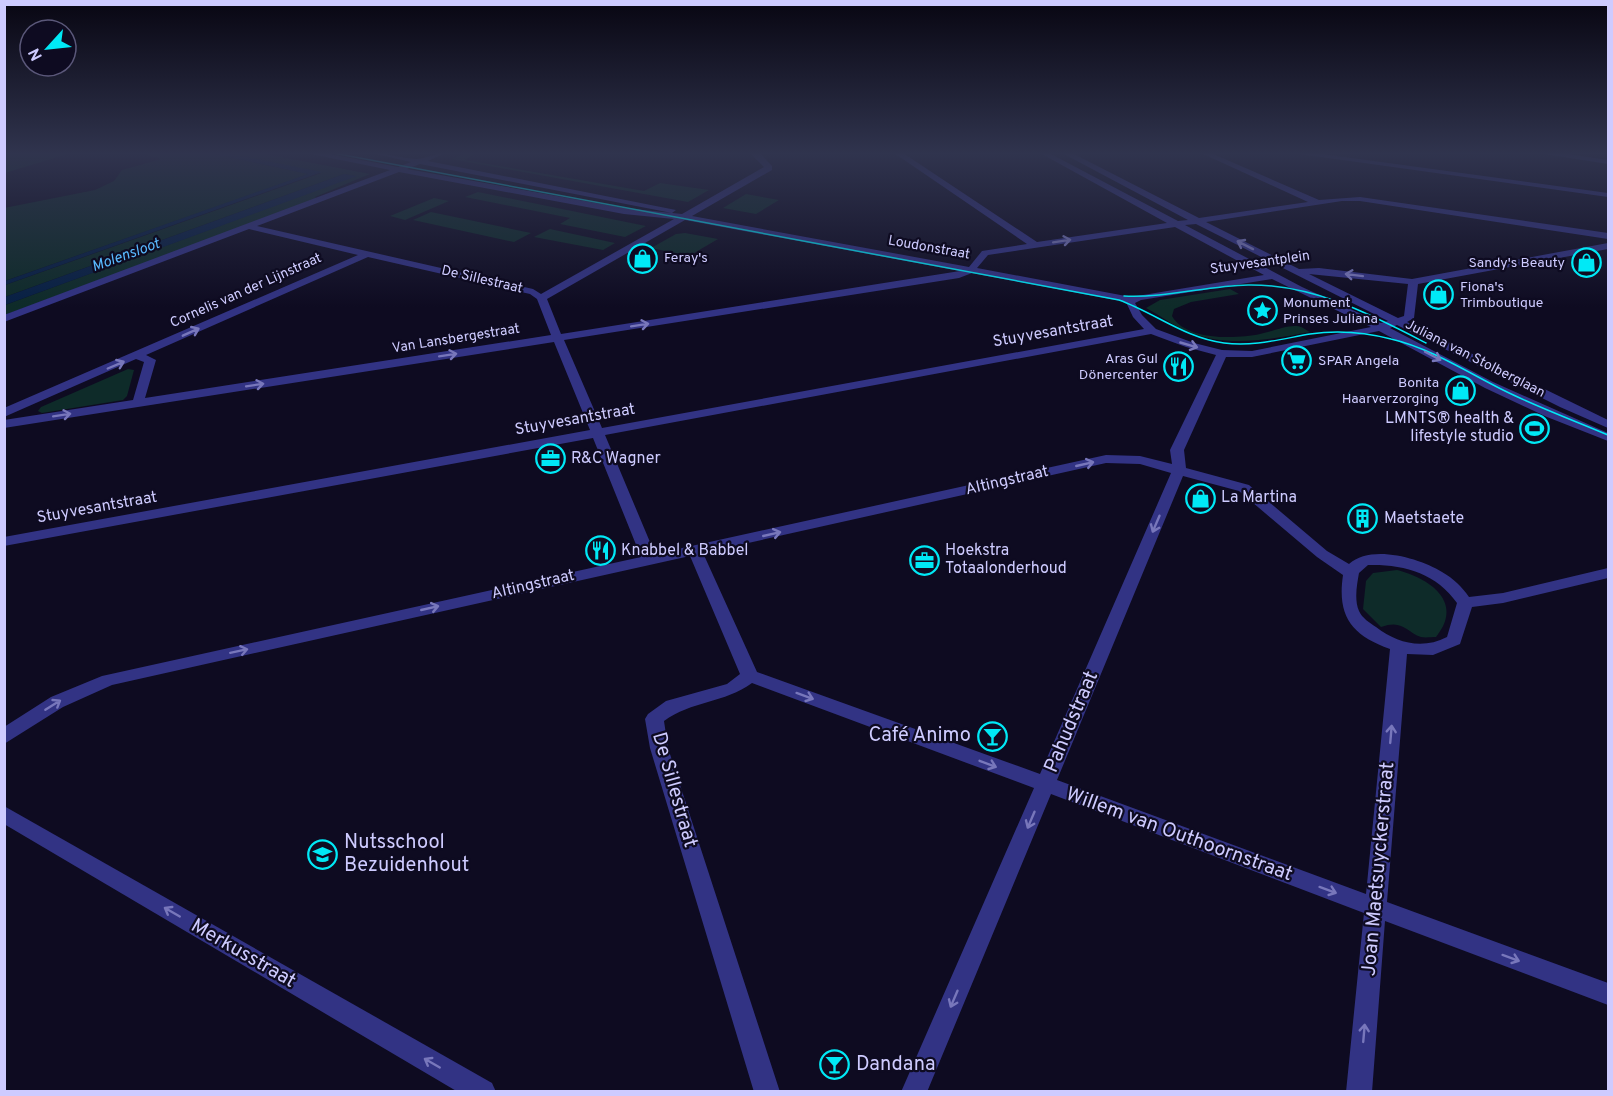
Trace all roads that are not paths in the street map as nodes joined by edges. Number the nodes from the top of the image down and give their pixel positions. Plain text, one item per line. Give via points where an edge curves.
1 (309, 204) edge
2 (587, 204) edge
3 (648, 204) edge
4 (707, 204) edge
5 (974, 204) edge
6 (1139, 204) edge
7 (1165, 204) edge
8 (1302, 204) edge
9 (1394, 204) edge
10 (685, 217) junction
11 (1196, 220) junction
12 (1174, 223) junction
13 (250, 227) junction
14 (1608, 236) edge
15 (1035, 245) junction
16 (1608, 246) edge
17 (367, 254) junction
18 (940, 264) junction
19 (971, 270) junction
20 (1297, 272) junction
21 (1275, 276) junction
22 (1412, 282) junction
23 (912, 283) junction
24 (541, 298) junction
25 (1133, 300) junction
26 (4, 319) edge
27 (1399, 321) junction
28 (1382, 328) junction
29 (1152, 331) junction
30 (556, 338) junction
31 (1222, 353) junction
32 (137, 356) junction
33 (138, 403) junction
34 (4, 413) edge
35 (4, 424) edge
36 (1608, 424) edge
37 (598, 432) junction
38 (1608, 437) edge
39 (1179, 470) junction
40 (4, 542) edge
41 (695, 551) junction
42 (650, 560) junction
43 (1350, 572) junction
44 (1608, 573) edge
45 (1465, 603) junction
46 (1399, 648) junction
47 (750, 676) junction
48 (4, 737) edge
49 (1045, 786) junction
50 (4, 814) edge
51 (1375, 907) junction
52 (1608, 994) edge
53 (483, 1092) edge
54 (767, 1092) edge
55 (914, 1092) edge
56 (1359, 1092) edge

1 - 13 street
2 - 10 street, Loudonstraat
3 - 10 street, Loudonstraat via 671,209
4 - 10 street
5 - 15 street
6 - 12 street, Juliana van Stolberglaan
7 - 11 street, Juliana van Stolberglaan
8 - 11 street
9 - 14 street
10 - 18 street, Loudonstraat
10 - 24 street
11 - 12 street
20 -> 11 street, Juliana van Stolberglaan
15 -> 12 street
12 - 21 street, Juliana van Stolberglaan
13 - 17 street, De Sillestraat
13 - 26 street
15 - 19 street via 985,253
16 - 22 street
17 - 24 street, De Sillestraat via 533,292
32 -> 17 street, Cornelis van der Lijnstraat
18 - 19 street, Loudonstraat
18 - 23 street, Van Lansbergestraat
19 - 23 street, Van Lansbergestraat
19 - 25 street, Loudonstraat
20 - 21 street, Stuyvesantplein
22 -> 20 street, Stuyvesantplein via 1311,270
20 - 27 street, Juliana van Stolberglaan
21 - 25 street, Stuyvesantplein
21 - 28 street, Juliana van Stolberglaan
22 - 27 street via 1409,318
30 -> 23 street, Van Lansbergestraat
24 - 30 street, De Sillestraat
25 - 29 street via 1130,303 1138,317
27 - 28 street
27 - 36 street, Juliana van Stolberglaan
28 - 31 street via 1252,354
28 -> 38 street, Juliana van Stolberglaan via 1489,386
29 -> 31 street
29 - 37 street, Stuyvesantstraat
33 -> 30 street, Van Lansbergestraat
30 - 37 street, De Sillestraat
31 - 39 street, Pahudstraat via 1177,450
32 - 33 street via 150,360
34 -> 32 street, Cornelis van der Lijnstraat
35 -> 33 street, Van Lansbergestraat
37 - 40 street, Stuyvesantstraat
37 - 42 street, De Sillestraat
41 -> 39 street, Altingstraat via 1106,459 1140,460
39 - 43 street, Altingstraat via 1250,492 1322,554
39 -> 49 street, Pahudstraat
41 - 42 street, Altingstraat
41 - 47 street
48 -> 42 street, Altingstraat via 57,702 108,680
43 - 45 street via 1365,560 1407,563 1447,581
43 - 46 street via 1351,611 1368,630
44 - 45 street
45 - 46 street via 1454,640 1437,649
51 -> 46 street, Joan Maetsuyckerstraat
47 -> 49 street, Willem van Outhoornstraat
47 - 54 street, De Sillestraat via 733,688 672,706 654,719 659,748
49 -> 51 street, Willem van Outhoornstraat
49 -> 55 street, Pahudstraat
53 -> 50 street, Merkusstraat
51 -> 52 street, Willem van Outhoornstraat
56 -> 51 street, Joan Maetsuyckerstraat

